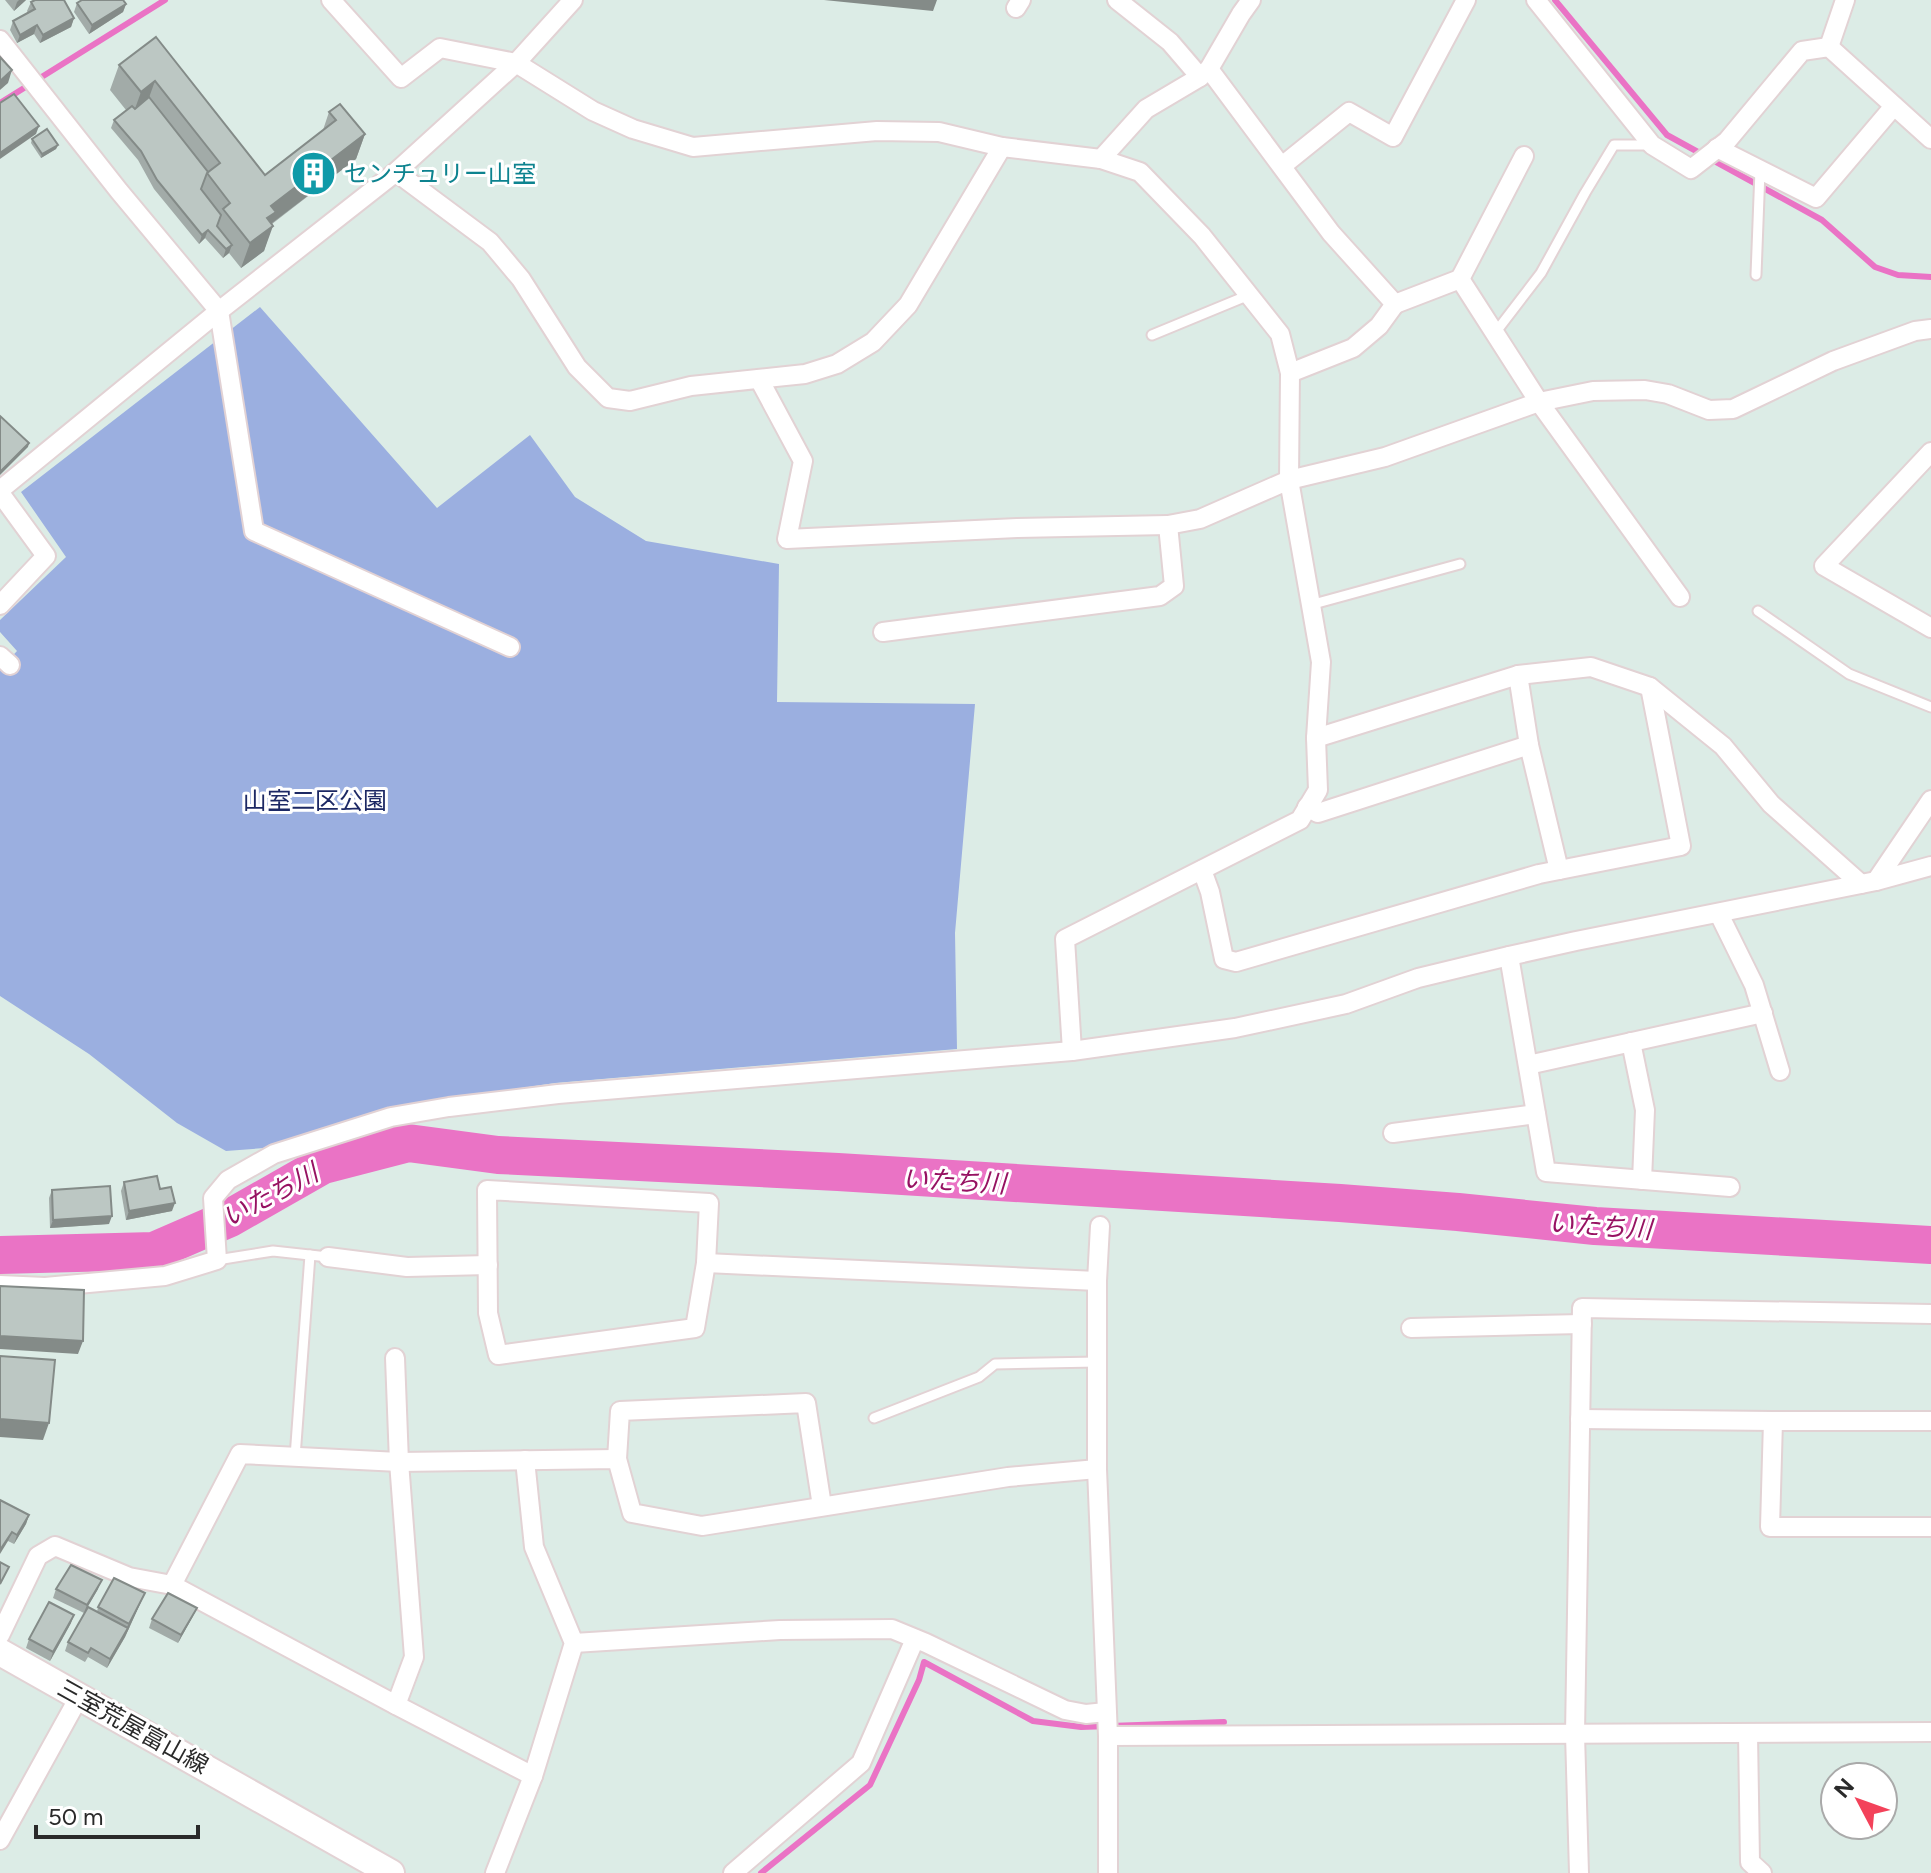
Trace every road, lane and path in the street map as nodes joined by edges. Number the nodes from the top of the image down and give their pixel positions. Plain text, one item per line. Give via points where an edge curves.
1 (331, 0) edge
2 (573, 0) edge
3 (1117, 0) edge
4 (1251, 0) edge
5 (1466, 0) edge
6 (1536, 0) edge
7 (1845, 0) edge
8 (0, 40) edge
9 (1829, 47) junction
10 (516, 63) junction
11 (1204, 73) junction
12 (1894, 106) junction
13 (1931, 139) edge
14 (1652, 145) junction
15 (1002, 147) junction
16 (1717, 148) junction
17 (1524, 156) dead end
18 (1101, 159) junction
19 (1282, 166) junction
20 (1760, 170) junction
21 (396, 172) junction
22 (1756, 275) dead end
23 (1460, 279) junction
24 (1249, 295) junction
25 (1395, 304) junction
26 (219, 311) junction
27 (1931, 329) edge
28 (1495, 333) junction
29 (1152, 335) dead end
30 (1290, 373) junction
31 (759, 379) junction
32 (1539, 402) junction
33 (1931, 452) edge
34 (1289, 480) junction
35 (0, 492) edge
36 (1168, 525) junction
37 (1460, 564) dead end
38 (1680, 597) dead end
39 (0, 605) edge
40 (1310, 605) junction
41 (1758, 611) dead end
42 (1931, 628) edge
43 (883, 632) dead end
44 (510, 647) dead end
45 (1518, 675) junction
46 (1650, 687) junction
47 (1931, 707) edge
48 (1316, 738) junction
49 (1529, 745) junction
50 (1931, 800) edge
51 (1307, 807) junction
52 (1931, 866) edge
53 (1202, 870) junction
54 (1559, 870) junction
55 (1869, 883) junction
56 (1719, 914) junction
57 (1509, 956) junction
58 (1763, 1013) junction
59 (1631, 1042) junction
60 (1072, 1051) junction
61 (1528, 1065) junction
62 (1780, 1071) dead end
63 (1536, 1114) junction
64 (1393, 1133) dead end
65 (1642, 1180) junction
66 (1730, 1187) dead end
67 (1100, 1226) dead end
68 (319, 1256) junction
69 (217, 1260) junction
70 (706, 1263) junction
71 (488, 1265) junction
72 (1097, 1281) junction
73 (0, 1285) edge
74 (1931, 1314) edge
75 (1582, 1324) junction
76 (1411, 1328) dead end
77 (395, 1358) dead end
78 (1097, 1362) junction
79 (874, 1418) dead end
80 (1580, 1419) junction
81 (1773, 1421) junction
82 (1931, 1421) edge
83 (295, 1457) junction
84 (617, 1459) junction
85 (525, 1460) junction
86 (399, 1462) junction
87 (1097, 1469) junction
88 (822, 1506) junction
89 (1931, 1527) edge
90 (172, 1585) junction
91 (0, 1635) edge
92 (915, 1639) junction
93 (574, 1643) junction
94 (0, 1652) edge
95 (79, 1697) junction
96 (396, 1705) junction
97 (1106, 1712) junction
98 (1931, 1732) edge
99 (1748, 1733) junction
100 (1575, 1734) junction
101 (1108, 1736) junction
102 (533, 1776) junction
103 (0, 1840) edge
104 (391, 1873) edge
105 (495, 1873) edge
106 (733, 1873) edge
107 (1108, 1873) edge
108 (1579, 1873) edge
109 (1762, 1873) edge

1 - 10 street via 401,78 440,48
2 - 10 street
3 - 11 street
4 - 11 street
5 - 19 street via 1393,137 1349,112
6 - 14 street
7 - 9 street
8 - 26 street
9 - 12 street
9 - 16 street via 1802,51
10 - 15 street via 593,111 693,147 877,131 939,132
10 - 21 street
11 - 18 street via 1146,109
11 - 19 street
12 - 13 street
12 - 20 street via 1816,198
14 - 16 street via 1691,169
14 - 28 lane via 1614,145 1541,273
15 - 18 street
15 - 31 street via 908,305 873,342 837,364
16 - 20 street
17 - 23 street
18 - 24 street via 1140,172
19 - 25 street via 1331,233
20 - 22 lane
21 - 26 street
21 - 31 street via 490,242 521,279 577,367 608,398 630,401 691,386
23 - 25 street
23 - 28 street
24 - 29 lane
24 - 30 street via 1280,334
25 - 30 street via 1353,348
26 - 35 street
26 - 44 street via 254,531
27 - 32 street via 1833,361 1733,409 1709,410 1645,390 1593,391
28 - 32 street
30 - 34 street
31 - 36 street via 803,461 787,539
32 - 34 street via 1385,457
32 - 38 street
33 - 42 street via 1824,566
34 - 36 street via 1200,519
34 - 40 street
35 - 39 street via 46,556
36 - 43 street via 1174,586 1160,596
37 - 40 lane
40 - 48 street via 1321,662
41 - 47 lane via 1849,674
45 - 46 street via 1591,667
45 - 48 street
45 - 49 street
46 - 54 street via 1681,846
46 - 55 street via 1723,746 1771,804
48 - 51 street via 1318,790
49 - 51 street via 1318,813
49 - 54 street
50 - 55 street
51 - 53 street via 1300,820
52 - 55 street
53 - 54 street via 1224,959 1236,962
53 - 60 street via 1065,939
55 - 56 street
56 - 57 street
56 - 58 street
57 - 60 street via 1418,978 1346,1004 1235,1028
57 - 61 street
58 - 59 street
58 - 62 street
59 - 61 street
59 - 65 street via 1645,1110
60 - 69 street via 558,1094 391,1117 274,1154 228,1180 213,1198
61 - 63 street
63 - 64 street
63 - 65 street via 1546,1172
65 - 66 street
67 - 72 street
68 - 69 lane via 273,1251
68 - 71 street via 407,1267
68 - 83 lane
69 - 73 street via 165,1276 45,1287
70 - 71 street via 695,1328 498,1355 488,1313
70 - 71 street via 709,1203 487,1190
70 - 72 street
72 - 78 street
74 - 75 street via 1582,1308
75 - 76 street
75 - 80 street
77 - 86 street
78 - 79 lane via 995,1364 979,1377
78 - 87 street
80 - 81 street
80 - 100 street
81 - 82 street
81 - 89 street via 1770,1527
83 - 86 street
83 - 90 street via 240,1454
84 - 85 street
84 - 88 street via 632,1513 702,1526
84 - 88 street via 620,1411 806,1403
85 - 86 street
85 - 93 street via 534,1547
86 - 96 street via 414,1657
87 - 88 street
87 - 97 street
90 - 91 street via 129,1577 55,1546 38,1556
90 - 96 street
92 - 93 street via 892,1629 780,1630
92 - 97 street via 1065,1710
92 - 106 street via 861,1763
93 - 102 street
94 - 95 main road, 三室荒屋富山線
95 - 103 street
95 - 104 main road, 三室荒屋富山線
96 - 102 street
97 - 101 street
98 - 99 street
99 - 100 street
99 - 109 street via 1750,1862
100 - 101 street
100 - 108 street
101 - 107 street
102 - 105 street

